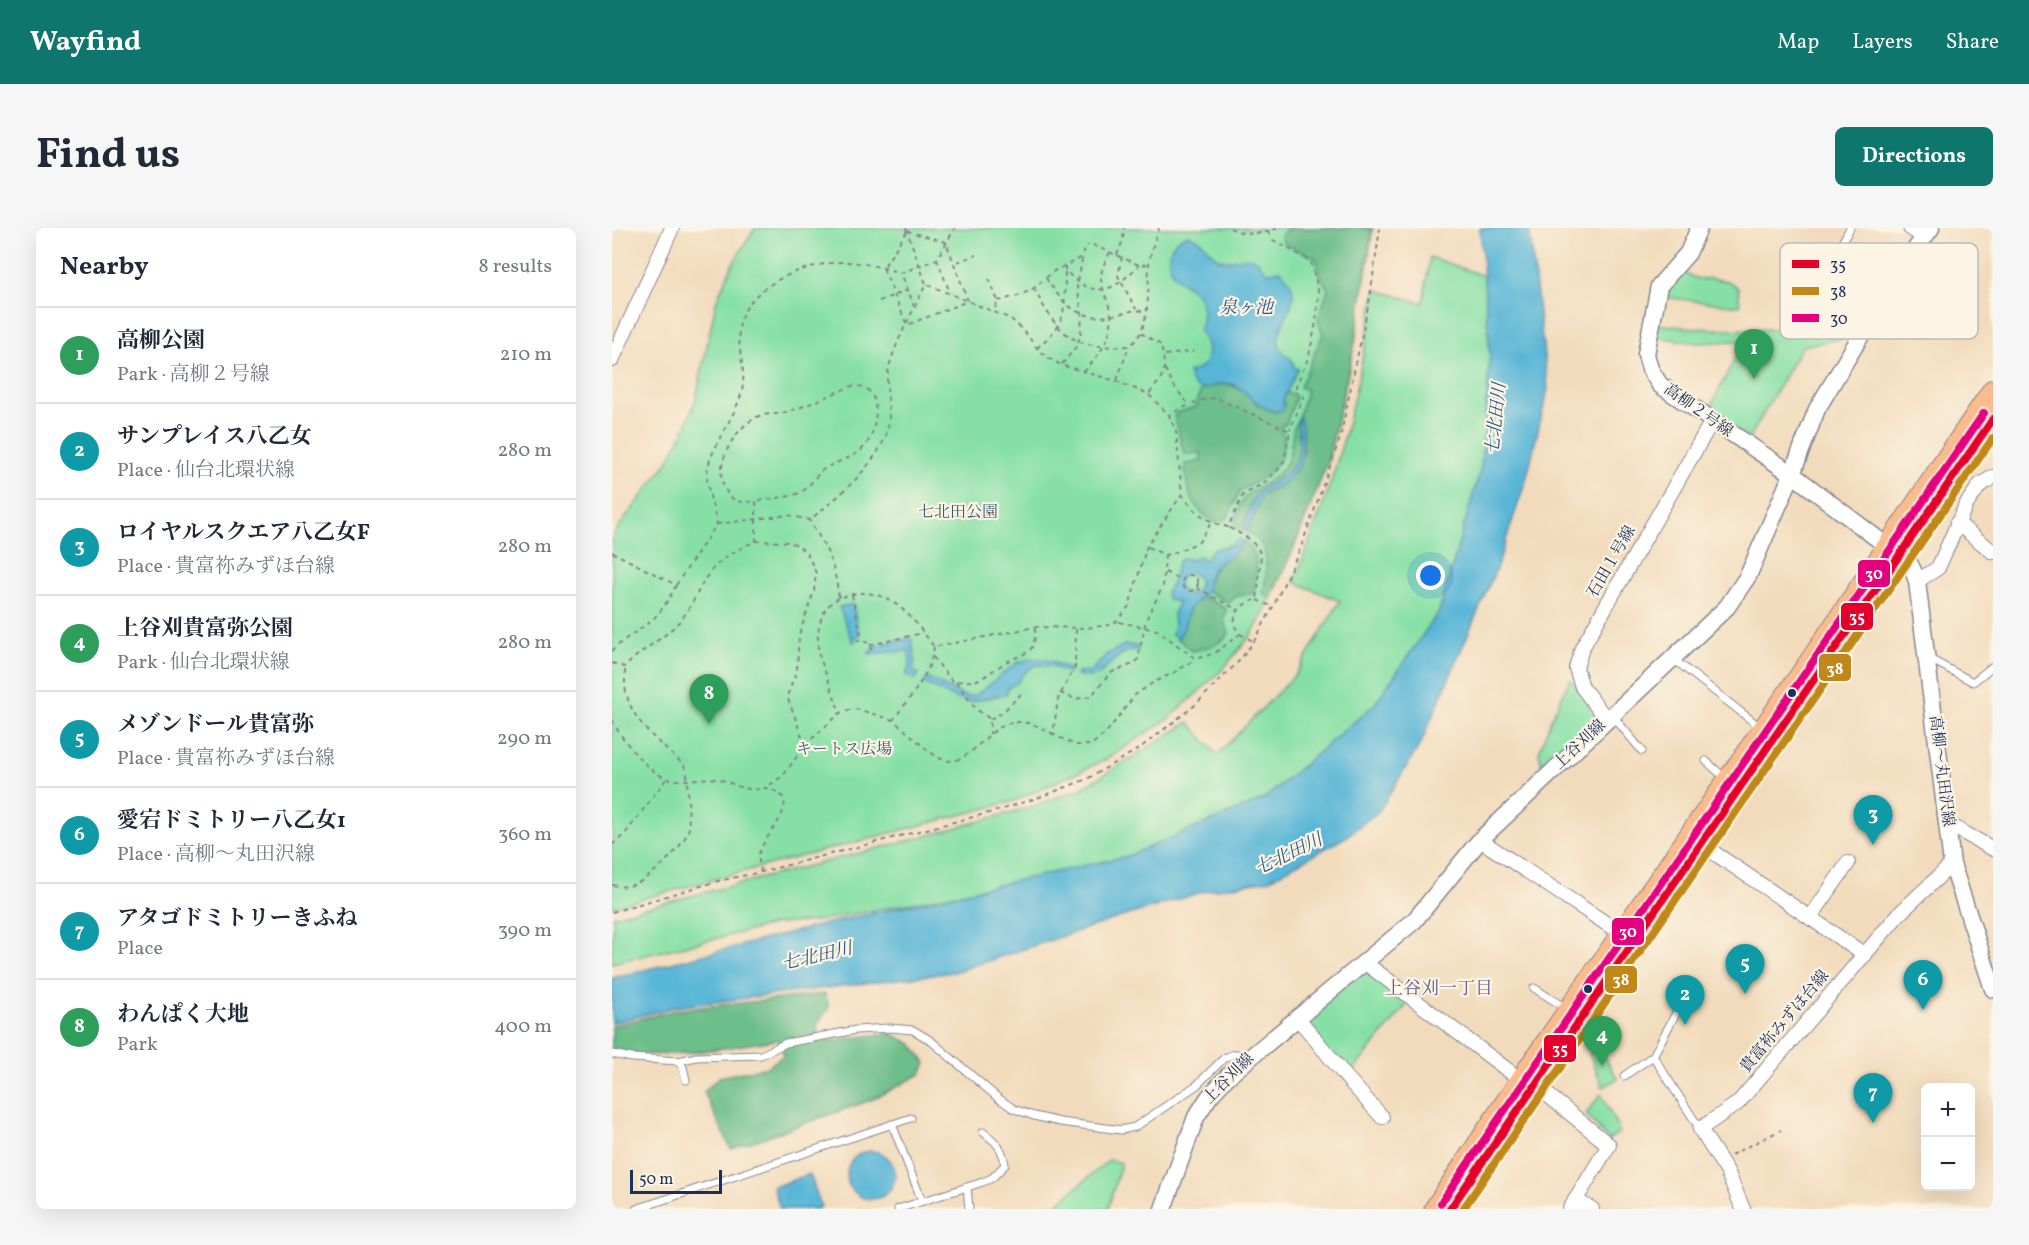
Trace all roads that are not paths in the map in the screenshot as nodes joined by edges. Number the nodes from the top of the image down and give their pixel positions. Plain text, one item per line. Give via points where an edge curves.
1 (672, 228) edge
2 (1700, 228) edge
3 (1850, 228) edge
4 (1910, 228) edge
5 (1928, 232) edge
6 (1842, 243) edge
7 (1859, 339) edge
8 (612, 360) edge
9 (1993, 390) edge
10 (1993, 419) edge
11 (1712, 421) junction
12 (1792, 474) junction
13 (1993, 477) edge
14 (1957, 523) junction
15 (1895, 548) junction
16 (1993, 552) edge
17 (1917, 581) junction
18 (1926, 657) junction
19 (1672, 658) junction
20 (1993, 666) edge
21 (1609, 718) junction
22 (1763, 729) junction
23 (1642, 751) dead end
24 (1706, 761) dead end
25 (1728, 781) junction
26 (1948, 824) junction
27 (1480, 840) junction
28 (1701, 844) junction
29 (1993, 849) edge
30 (1848, 863) dead end
31 (1952, 864) junction
32 (1810, 918) junction
33 (1622, 934) junction
34 (1865, 955) junction
35 (1364, 962) junction
36 (1534, 988) dead end
37 (1689, 989) dead end
38 (1993, 989) edge
39 (1569, 1010) junction
40 (1297, 1017) junction
41 (612, 1054) edge
42 (1251, 1056) junction
43 (1653, 1056) junction
44 (678, 1061) junction
45 (1624, 1076) dead end
46 (686, 1080) dead end
47 (1528, 1082) junction
48 (1382, 1117) dead end
49 (910, 1118) dead end
50 (892, 1124) junction
51 (1700, 1129) junction
52 (983, 1132) dead end
53 (967, 1186) junction
54 (922, 1201) junction
55 (1572, 1205) edge
56 (636, 1209) edge
57 (898, 1209) edge
58 (969, 1209) edge
59 (1163, 1209) edge
60 (1435, 1209) edge
61 (1450, 1209) edge
62 (1592, 1209) edge
63 (1743, 1209) edge

1 - 8 street
2 - 11 street, 高柳２号線 via 1688,253 1659,286 1646,354 1660,386
3 - 6 lane
4 - 5 street
7 - 12 street, 上谷刈線 via 1817,409
9 - 15 main road
10 - 15 main road via 1916,534
11 - 12 street, 高柳２号線
11 - 21 street, 石田１号線 via 1582,648 1576,668 1582,687
12 - 15 street, 高柳２号線
12 - 19 street, 上谷刈線 via 1748,576 1727,607
13 - 14 street via 1980,485
14 - 16 street
14 - 17 street via 1938,568
15 - 17 street, 高柳～丸田沢線 via 1910,560
15 - 22 main road
15 - 28 main road
17 - 18 street, 高柳～丸田沢線
18 - 20 lane via 1973,682
18 - 26 street, 高柳～丸田沢線
19 - 21 street, 上谷刈線
19 - 22 lane
21 - 23 lane
21 - 27 street, 上谷刈線
22 - 25 main road
24 - 25 lane
25 - 33 main road
26 - 29 street
26 - 31 street, 高柳～丸田沢線
27 - 33 street
27 - 35 street, 上谷刈線 via 1414,921
28 - 32 street
28 - 47 main road
30 - 32 street
31 - 34 street, 貴富祢みずほ台線 via 1899,914
31 - 38 street, 高柳～丸田沢線
32 - 34 street
33 - 39 main road
34 - 51 street, 貴富祢みずほ台線 via 1738,1103
35 - 40 street, 上谷刈線
35 - 47 street
36 - 39 lane
37 - 43 lane
39 - 47 main road
40 - 42 street, 上谷刈線
40 - 48 street
41 - 44 lane
42 - 44 lane via 1234,1054 1224,1058 1197,1085 1135,1127 1121,1130 1060,1122 1014,1109 913,1030 856,1030 786,1043 761,1054
42 - 59 street, 上谷刈線 via 1201,1108
43 - 45 lane
43 - 51 lane
44 - 46 lane
47 - 55 street via 1609,1145
47 - 60 main road
47 - 61 main road
49 - 50 lane
50 - 54 lane
50 - 56 lane
51 - 63 street via 1727,1171
52 - 53 lane via 999,1144 1005,1165 992,1178
53 - 54 lane
53 - 58 lane
54 - 57 lane
55 - 62 street

